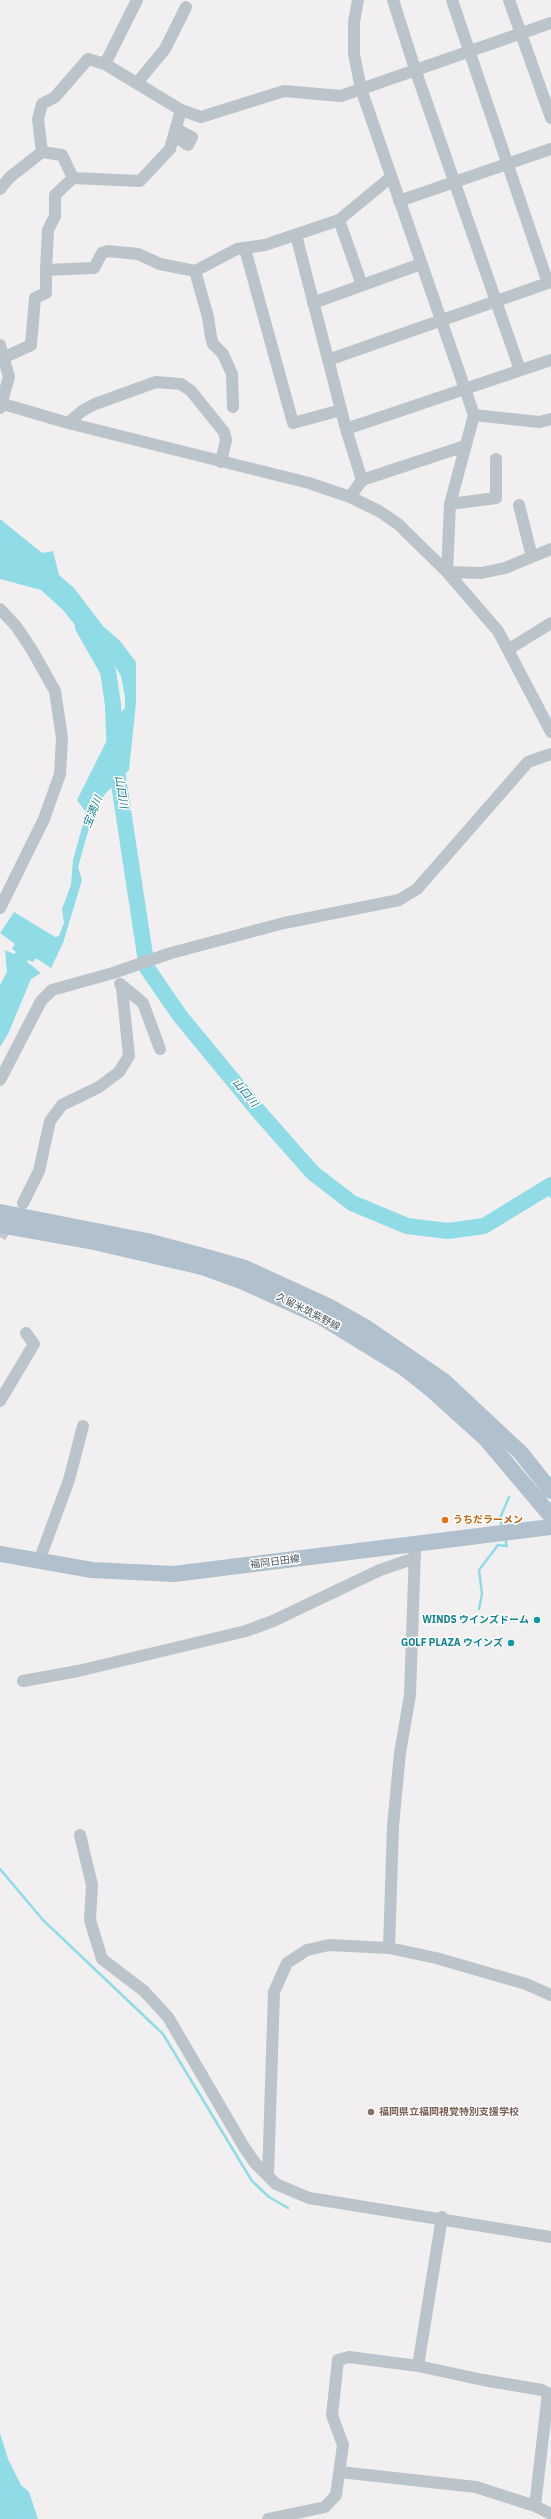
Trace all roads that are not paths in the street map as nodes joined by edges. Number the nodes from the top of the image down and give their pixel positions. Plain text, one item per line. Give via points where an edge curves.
1 (137, 0) edge
2 (358, 0) edge
3 (393, 0) edge
4 (452, 0) edge
5 (509, 0) edge
6 (186, 7) dead end
7 (551, 23) edge
8 (521, 33) junction
9 (469, 50) junction
10 (105, 64) junction
11 (415, 70) junction
12 (137, 83) junction
13 (361, 89) junction
14 (181, 110) junction
15 (551, 118) edge
16 (551, 149) edge
17 (42, 152) junction
18 (507, 162) junction
19 (391, 177) junction
20 (73, 178) junction
21 (455, 180) junction
22 (0, 188) edge
23 (399, 200) junction
24 (339, 220) junction
25 (296, 235) junction
26 (245, 249) junction
27 (421, 264) junction
28 (46, 270) junction
29 (195, 271) junction
30 (550, 283) edge
31 (362, 285) junction
32 (496, 302) junction
33 (314, 303) junction
34 (440, 321) junction
35 (1, 352) edge
36 (328, 360) junction
37 (551, 360) edge
38 (520, 370) junction
39 (466, 389) junction
40 (1, 405) edge
41 (233, 407) dead end
42 (341, 410) junction
43 (474, 415) junction
44 (551, 419) edge
45 (68, 423) junction
46 (346, 429) junction
47 (465, 446) junction
48 (496, 459) dead end
49 (221, 462) junction
50 (362, 480) junction
51 (350, 497) junction
52 (450, 504) junction
53 (519, 505) dead end
54 (551, 549) edge
55 (532, 557) junction
56 (447, 572) junction
57 (0, 609) edge
58 (551, 622) edge
59 (509, 649) junction
60 (551, 732) edge
61 (551, 754) edge
62 (0, 908) edge
63 (115, 972) junction
64 (122, 988) junction
65 (160, 1049) dead end
66 (0, 1080) edge
67 (23, 1203) dead end
68 (0, 1212) edge
69 (0, 1225) edge
70 (26, 1333) dead end
71 (0, 1401) edge
72 (83, 1426) dead end
73 (551, 1492) edge
74 (551, 1516) edge
75 (551, 1527) edge
76 (415, 1552) junction
77 (0, 1554) edge
78 (39, 1561) junction
79 (23, 1681) dead end
80 (80, 1835) dead end
81 (389, 1948) junction
82 (551, 1995) edge
83 (268, 2176) junction
84 (442, 2217) junction
85 (551, 2237) edge
86 (418, 2366) junction
87 (340, 2472) junction
88 (535, 2506) junction
89 (551, 2514) edge
90 (268, 2519) edge

1 - 10 street
2 - 13 street via 354,22 354,54
3 - 11 street
4 - 9 street
5 - 8 street
6 - 12 street via 165,49
7 - 8 street
8 - 9 street
8 - 15 street
9 - 11 street
9 - 18 street
10 - 12 street
10 - 17 street via 88,58 55,97 42,104 38,119
11 - 13 street
11 - 21 street
12 - 14 street
13 - 14 street via 330,97 284,91 201,117
13 - 19 street
14 - 20 street via 170,149 140,181
16 - 18 street
17 - 20 street via 62,155
17 - 22 street
18 - 21 street
18 - 30 street
19 - 23 street
19 - 24 street
20 - 28 street via 55,195 55,216 48,230
21 - 23 street
21 - 32 street
23 - 27 street
24 - 25 street
24 - 31 street
25 - 26 street
25 - 33 street
26 - 29 street via 237,249
26 - 42 street via 293,423
27 - 31 street
27 - 34 street
28 - 29 street via 94,268 102,252 108,251 138,254 160,264
28 - 35 street via 46,293 35,298 31,345
29 - 41 street via 213,344 223,354 232,374
30 - 32 street
31 - 33 street
32 - 34 street
32 - 38 street
33 - 36 street
34 - 36 street
34 - 39 street
35 - 40 street via 9,377
36 - 42 street
37 - 38 street
38 - 39 street
39 - 43 street
39 - 46 street
40 - 45 street
42 - 46 street
43 - 44 street via 539,422
43 - 47 street
45 - 49 street
45 - 49 street via 95,404 149,385 168,382 181,384 191,391 224,432 226,440
46 - 50 street
47 - 50 street
47 - 52 street
48 - 52 street via 496,498
49 - 51 street via 308,483
50 - 51 street
51 - 56 street via 379,511 398,524
52 - 56 street
53 - 55 street
54 - 55 street
55 - 56 street via 505,568 481,573
56 - 59 street via 498,631
57 - 62 street via 16,626 55,691 62,738 60,774 44,819
58 - 59 street
59 - 60 street
61 - 63 street via 528,762 417,889 399,900 284,923 171,953
63 - 64 street
63 - 66 street via 52,990 40,1001
64 - 65 street via 143,1003
64 - 67 street via 129,1056 119,1072 99,1087 62,1105 50,1121 39,1171
68 - 73 main road, 久留米筑紫野線 via 139,1240 245,1268 328,1306 368,1328 444,1381 521,1453
69 - 74 main road, 久留米筑紫野線 via 94,1242 202,1267 241,1281 321,1317 404,1368 438,1395 486,1439
70 - 71 street via 34,1344
72 - 78 street via 69,1480
75 - 76 main road, 福岡日田線
76 - 78 main road, 福岡日田線 via 174,1574 92,1570
76 - 79 street via 273,1621 246,1631 78,1671
76 - 81 street via 410,1695 400,1753 393,1826
77 - 78 main road, 福岡日田線
80 - 83 street via 92,1885 90,1920 102,1959 144,1991 168,2017 244,2147
81 - 82 street via 436,1958 526,1984
81 - 83 street via 329,1945 307,1950 286,1963 274,1992
83 - 84 street via 276,2184 309,2198
84 - 85 street
84 - 86 street
86 - 87 street via 349,2357 338,2360 332,2415 342,2445
86 - 88 street via 548,2393
87 - 88 street via 476,2487
87 - 90 street via 336,2495 325,2507
88 - 89 street

